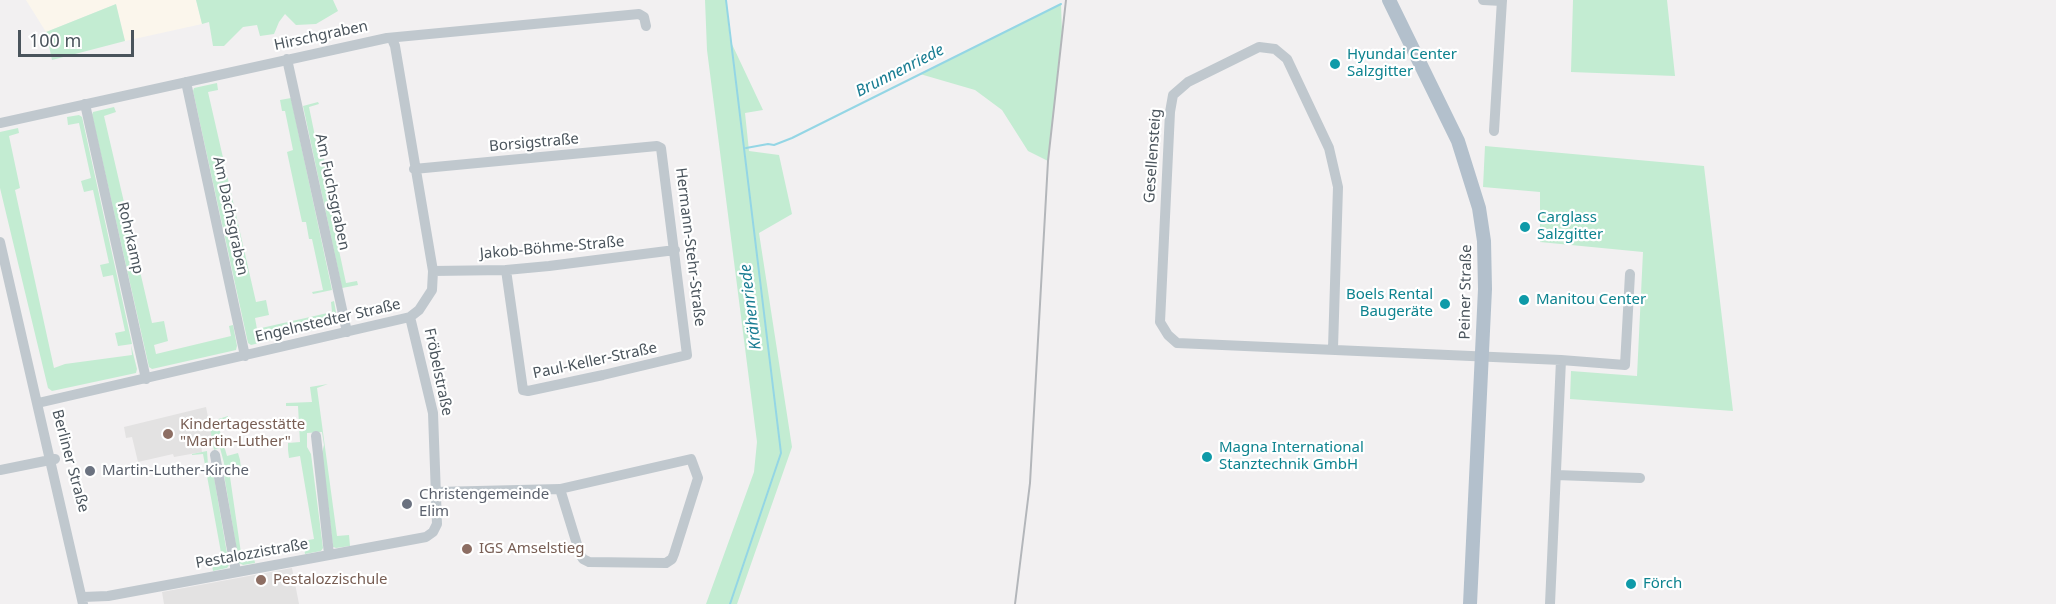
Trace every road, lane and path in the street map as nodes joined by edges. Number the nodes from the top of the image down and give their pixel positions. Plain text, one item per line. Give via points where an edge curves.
1 (1389, 0) edge
2 (1483, 0) edge
3 (1502, 1) edge
4 (646, 26) dead end
5 (392, 39) junction
6 (287, 59) junction
7 (186, 82) junction
8 (85, 104) junction
9 (0, 123) edge
10 (1494, 131) dead end
11 (657, 146) joint
12 (414, 169) junction
13 (0, 242) edge
14 (675, 250) junction
15 (506, 270) junction
16 (433, 272) junction
17 (1630, 274) dead end
18 (410, 317) junction
19 (347, 332) junction
20 (1332, 348) junction
21 (687, 355) joint
22 (245, 356) junction
23 (1481, 356) junction
24 (1561, 360) junction
25 (146, 379) junction
26 (38, 403) junction
27 (315, 436) dead end
28 (215, 455) dead end
29 (52, 459) junction
30 (0, 470) edge
31 (1556, 475) junction
32 (1640, 478) dead end
33 (560, 489) junction
34 (435, 492) junction
35 (426, 537) joint
36 (329, 554) junction
37 (236, 572) junction
38 (83, 601) edge
39 (1470, 604) edge
40 (1550, 604) edge

1 - 23 main road, Peiner Straße via 1458,141 1479,208 1486,264
2 - 3 street
3 - 10 street
4 - 5 street, Hirschgraben via 639,14
5 - 6 street, Hirschgraben
5 - 12 street, Engelnstedter Straße
6 - 7 street, Hirschgraben
6 - 19 street, Am Fuchsgraben
7 - 8 street, Hirschgraben
7 - 22 street, Am Dachsgraben
8 - 9 street, Hirschgraben
8 - 25 street, Rohrkamp
11 - 12 street, Borsigstraße
11 - 14 street, Hermann-Stehr-Straße via 663,152
12 - 16 street, Engelnstedter Straße
13 - 26 street, Berliner Straße
14 - 15 street, Jakob-Böhme-Straße
14 - 21 street, Hermann-Stehr-Straße
15 - 16 street, Jakob-Böhme-Straße
15 - 21 street, Paul-Keller-Straße via 523,390
16 - 18 street, Engelnstedter Straße via 429,298
17 - 24 street, Gesellensteig via 1625,365
18 - 19 street, Engelnstedter Straße
18 - 34 street, Fröbelstraße via 433,413
19 - 22 street, Engelnstedter Straße
20 - 20 street, Gesellensteig via 1177,343 1160,322 1173,94 1188,82 1259,47 1275,49 1287,59 1329,148 1338,187
20 - 23 street, Gesellensteig
22 - 25 street, Engelnstedter Straße
23 - 24 street, Gesellensteig
23 - 39 main road, Peiner Straße
24 - 31 street
25 - 26 street, Engelnstedter Straße
26 - 29 street, Berliner Straße
27 - 36 street
28 - 37 street
29 - 30 street
29 - 38 street, Berliner Straße via 85,578
31 - 32 street
31 - 40 street
33 - 33 street via 691,459 697,482 674,554 666,563 583,559
33 - 34 street
34 - 35 street, Fröbelstraße via 437,524
35 - 36 street, Pestalozzistraße
36 - 37 street, Pestalozzistraße
37 - 38 street, Pestalozzistraße

